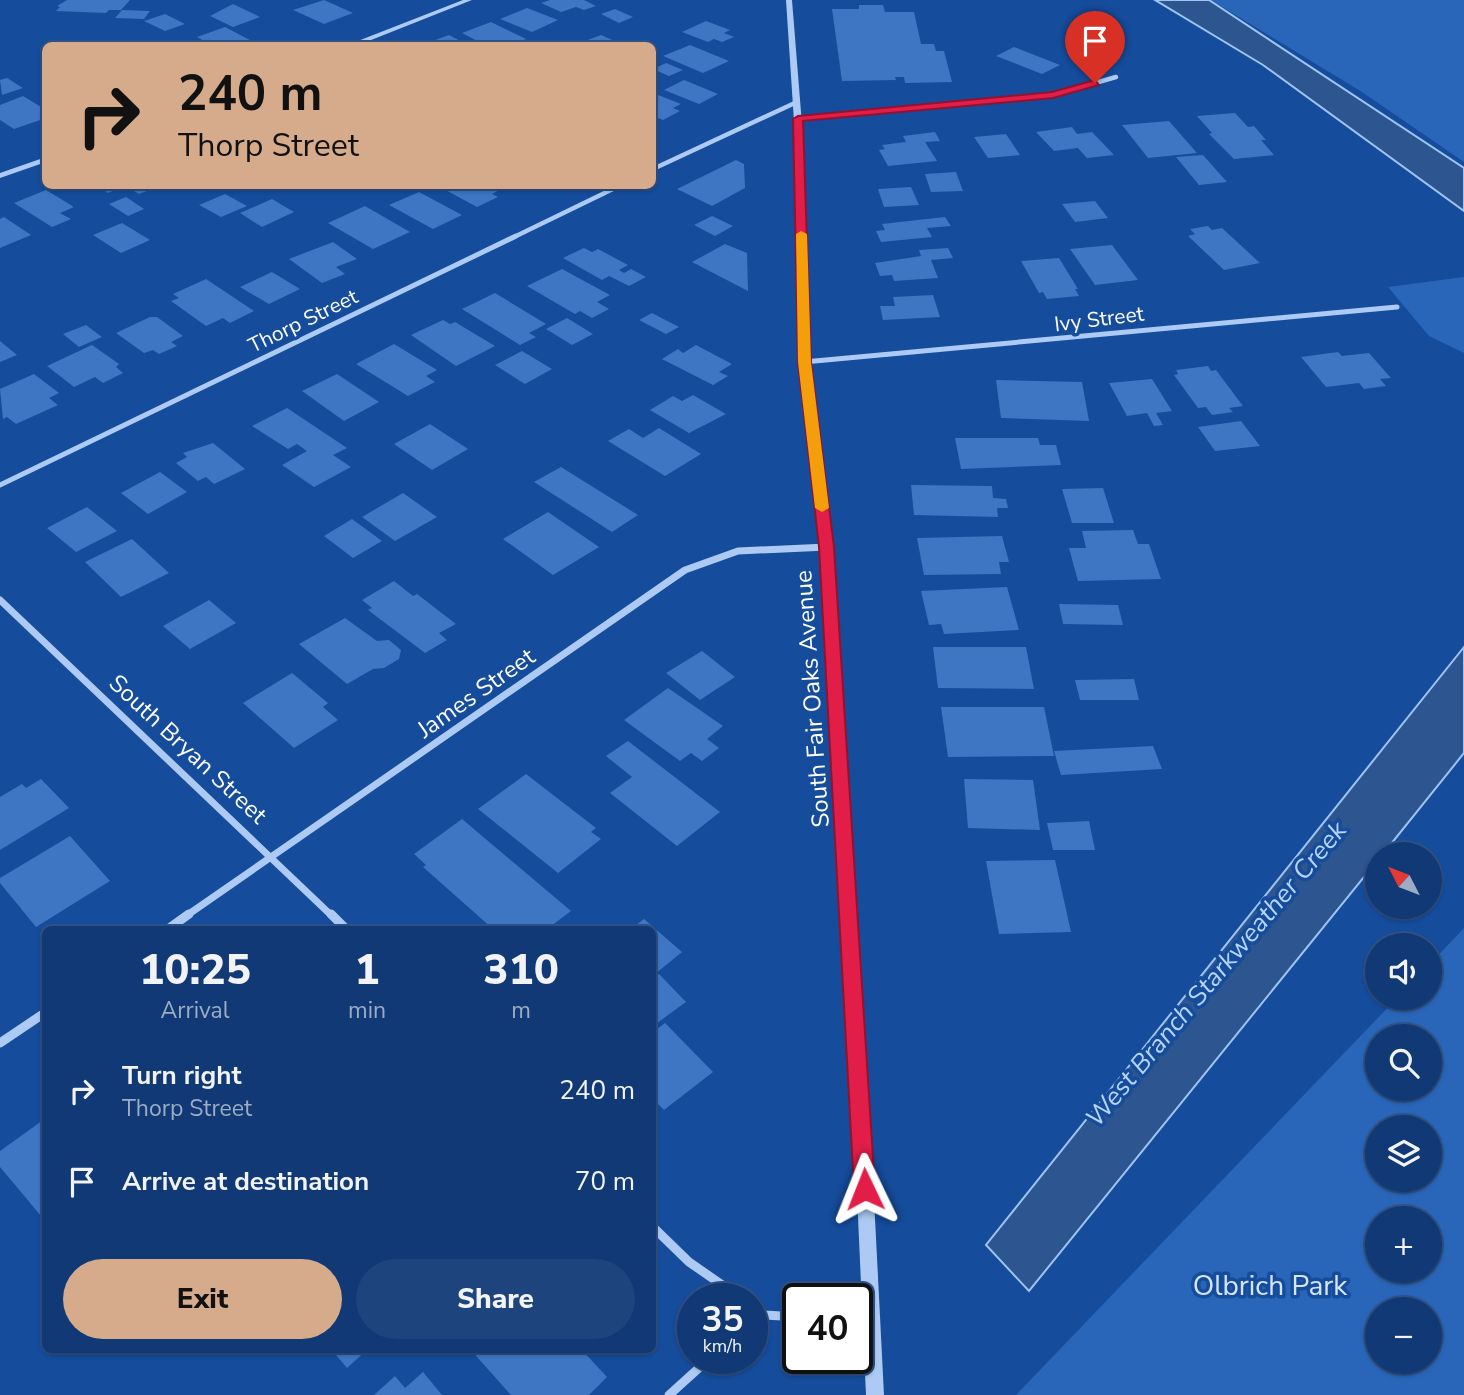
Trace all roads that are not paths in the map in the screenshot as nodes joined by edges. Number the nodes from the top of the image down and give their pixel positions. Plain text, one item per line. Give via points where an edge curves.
1 (469, 0) edge
2 (789, 0) edge
3 (359, 42) edge
4 (1116, 77) dead end
5 (797, 102) junction
6 (798, 119) junction
7 (42, 160) edge
8 (656, 168) edge
9 (0, 176) edge
10 (613, 189) edge
11 (1397, 307) dead end
12 (804, 362) junction
13 (0, 485) edge
14 (827, 547) junction
15 (0, 600) edge
16 (272, 858) junction
17 (172, 926) edge
18 (343, 926) edge
19 (42, 1016) edge
20 (0, 1044) edge
21 (656, 1230) edge
22 (719, 1283) edge
23 (863, 1283) edge
24 (692, 1374) edge
25 (872, 1374) edge
26 (669, 1395) edge
27 (875, 1395) edge

1 - 3 street
2 - 5 street, South Fair Oaks Avenue
4 - 6 street via 1053,95
5 - 6 street, South Fair Oaks Avenue
5 - 8 street
6 - 12 street, South Fair Oaks Avenue
7 - 9 street
10 - 13 street, Thorp Street
11 - 12 street, Ivy Street
12 - 14 street, South Fair Oaks Avenue
14 - 16 street, James Street via 748,548 716,554 685,570
14 - 23 street, South Fair Oaks Avenue via 859,1061
15 - 16 street, South Bryan Street
16 - 17 street, James Street
16 - 18 street, South Bryan Street
19 - 20 street
21 - 22 street
24 - 26 street
25 - 27 street, South Fair Oaks Avenue

